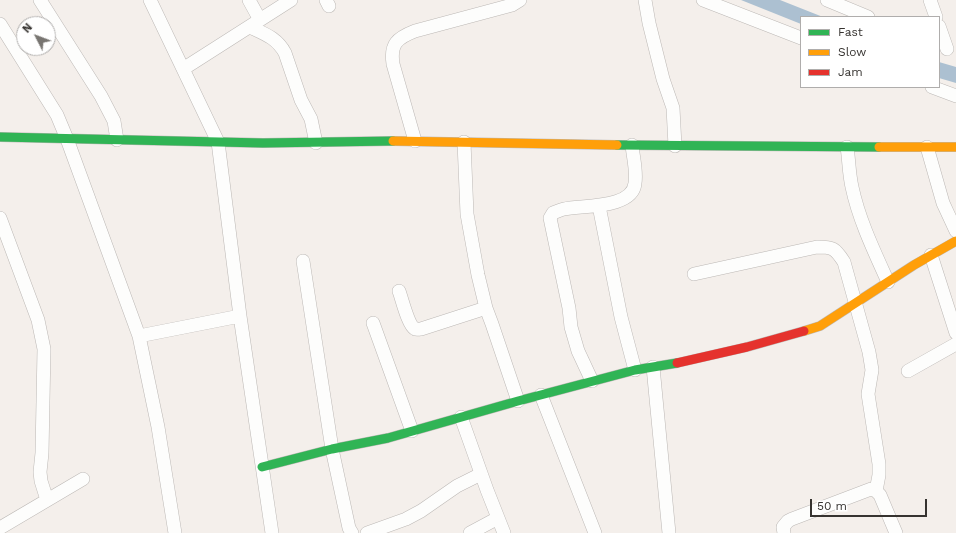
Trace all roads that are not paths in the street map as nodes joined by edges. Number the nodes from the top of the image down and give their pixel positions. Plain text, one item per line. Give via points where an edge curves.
1 (40, 0) edge
2 (150, 0) edge
3 (249, 0) edge
4 (291, 0) edge
5 (520, 0) edge
6 (646, 0) edge
7 (703, 0) edge
8 (827, 0) edge
9 (930, 0) edge
10 (845, 4) edge
11 (866, 16) edge
12 (936, 16) edge
13 (0, 24) edge
14 (255, 24) junction
15 (940, 29) edge
16 (800, 38) edge
17 (947, 49) edge
18 (183, 69) junction
19 (935, 88) edge
20 (956, 96) edge
21 (0, 137) edge
22 (67, 139) junction
23 (117, 140) junction
24 (415, 140) junction
25 (218, 142) junction
26 (464, 142) junction
27 (316, 143) junction
28 (632, 145) junction
29 (675, 146) junction
30 (847, 147) junction
31 (927, 147) junction
32 (956, 147) edge
33 (599, 206) junction
34 (0, 218) edge
35 (956, 231) edge
36 (956, 241) edge
37 (931, 255) junction
38 (303, 261) dead end
39 (694, 274) dead end
40 (888, 282) junction
41 (399, 291) dead end
42 (856, 303) junction
43 (486, 308) junction
44 (240, 316) junction
45 (373, 323) dead end
46 (956, 333) edge
47 (139, 336) junction
48 (956, 344) edge
49 (653, 367) junction
50 (635, 370) junction
51 (908, 371) dead end
52 (592, 382) junction
53 (541, 395) junction
54 (518, 401) junction
55 (460, 417) junction
56 (412, 431) junction
57 (332, 449) junction
58 (262, 467) junction
59 (481, 474) junction
60 (84, 479) dead end
61 (876, 491) junction
62 (47, 500) junction
63 (498, 518) junction
64 (0, 528) edge
65 (175, 533) edge
66 (272, 533) edge
67 (352, 533) edge
68 (367, 533) edge
69 (470, 533) edge
70 (504, 533) edge
71 (595, 533) edge
72 (669, 533) edge
73 (784, 533) edge
74 (896, 533) edge

1 - 23 street via 101,96 114,121
2 - 18 street
3 - 14 street
4 - 14 street
5 - 24 street via 512,5 406,34 395,44 392,50 393,64
6 - 29 street via 649,23 673,108
7 - 16 street
8 - 10 street
9 - 12 street
10 - 11 street
13 - 22 street via 57,115
14 - 18 street
14 - 27 street via 282,47 300,100 310,118
15 - 17 street
18 - 25 street
19 - 20 street
21 - 22 street
22 - 23 street
22 - 47 street
23 - 25 street
24 - 26 street
24 - 27 street
25 - 27 street
25 - 44 street
26 - 28 street
26 - 43 street via 468,214
28 - 29 street
28 - 33 street via 636,183 633,191 626,198
29 - 30 street
30 - 31 street
30 - 40 street via 856,205
31 - 32 street
31 - 35 street via 943,203
33 - 50 street
33 - 52 street via 565,209 553,213 550,218 571,327 578,351
34 - 62 street via 43,338 40,472
36 - 37 street
37 - 40 street
37 - 46 street
38 - 57 street
39 - 42 street via 817,247 830,247 844,262
40 - 42 street
41 - 43 street via 409,321 417,329
42 - 49 street via 820,326 747,347
42 - 61 street via 872,370 868,394 879,464
43 - 54 street
44 - 47 street
44 - 58 street
45 - 56 street
47 - 65 street via 158,427
48 - 51 street
49 - 50 street
49 - 72 street
50 - 52 street
52 - 53 street
53 - 54 street
53 - 71 street
54 - 55 street
55 - 56 street
55 - 59 street
56 - 57 street
57 - 58 street
57 - 67 street
58 - 66 street
59 - 63 street
59 - 68 street via 457,486 406,519
60 - 62 street
61 - 73 street via 871,489 792,519 783,527
61 - 74 street
62 - 64 street
63 - 69 street
63 - 70 street

